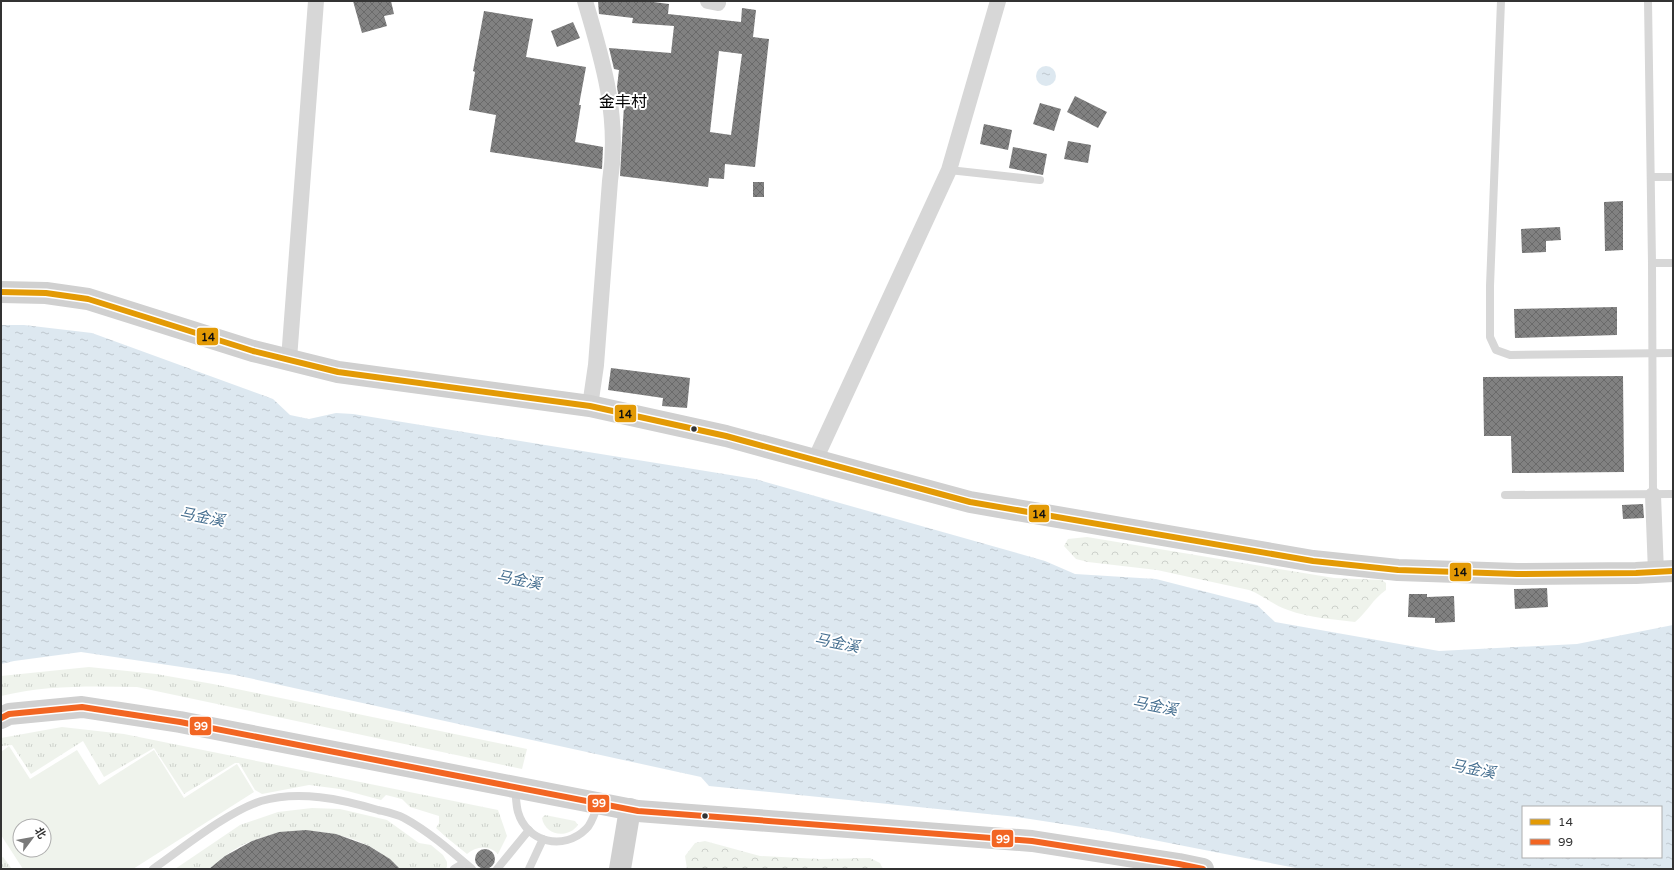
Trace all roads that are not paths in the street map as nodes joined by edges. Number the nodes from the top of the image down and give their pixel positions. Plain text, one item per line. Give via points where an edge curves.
1 (316, 1) edge
2 (585, 1) edge
3 (998, 1) edge
4 (1501, 1) edge
5 (1648, 1) edge
6 (949, 170) junction
7 (1651, 177) junction
8 (1673, 177) edge
9 (1040, 180) dead end
10 (1673, 263) edge
11 (1652, 264) junction
12 (1, 292) edge
13 (1673, 353) edge
14 (1653, 354) junction
15 (289, 359) junction
16 (590, 406) junction
17 (815, 460) junction
18 (1673, 494) edge
19 (1505, 495) dead end
20 (1653, 495) junction
21 (1665, 571) edge
22 (1, 718) edge
23 (515, 787) junction
24 (598, 803) junction
25 (630, 809) junction
26 (528, 830) junction
27 (543, 839) junction
28 (464, 863) junction
29 (153, 869) edge
30 (454, 869) edge
31 (472, 869) edge
32 (496, 869) edge
33 (529, 869) edge
34 (620, 869) edge
35 (1203, 869) edge

1 - 15 street
2 - 16 street via 610,98 614,155 596,365
3 - 6 street
4 - 14 lane via 1490,337 1496,350 1510,355
5 - 7 lane
6 - 9 lane
6 - 17 street
7 - 8 lane
7 - 11 lane
10 - 11 lane
11 - 14 lane
12 - 15 main road via 46,293 88,299 253,351
13 - 14 lane
14 - 20 lane
15 - 16 main road via 338,372
16 - 17 main road via 726,436
17 - 21 main road via 970,502 1313,561 1398,570 1509,574
18 - 20 lane
19 - 20 lane
20 - 21 street
22 - 23 main road via 9,714 82,707 180,722
23 - 24 main road
23 - 26 lane via 518,812
24 - 25 main road
24 - 27 lane via 588,828 575,839 563,842
25 - 34 main road
25 - 35 main road via 1032,841
26 - 27 lane via 532,835
26 - 32 lane
27 - 33 lane
28 - 29 lane via 403,817 330,798 302,796 270,799 247,808 209,830
28 - 30 lane
28 - 31 lane

